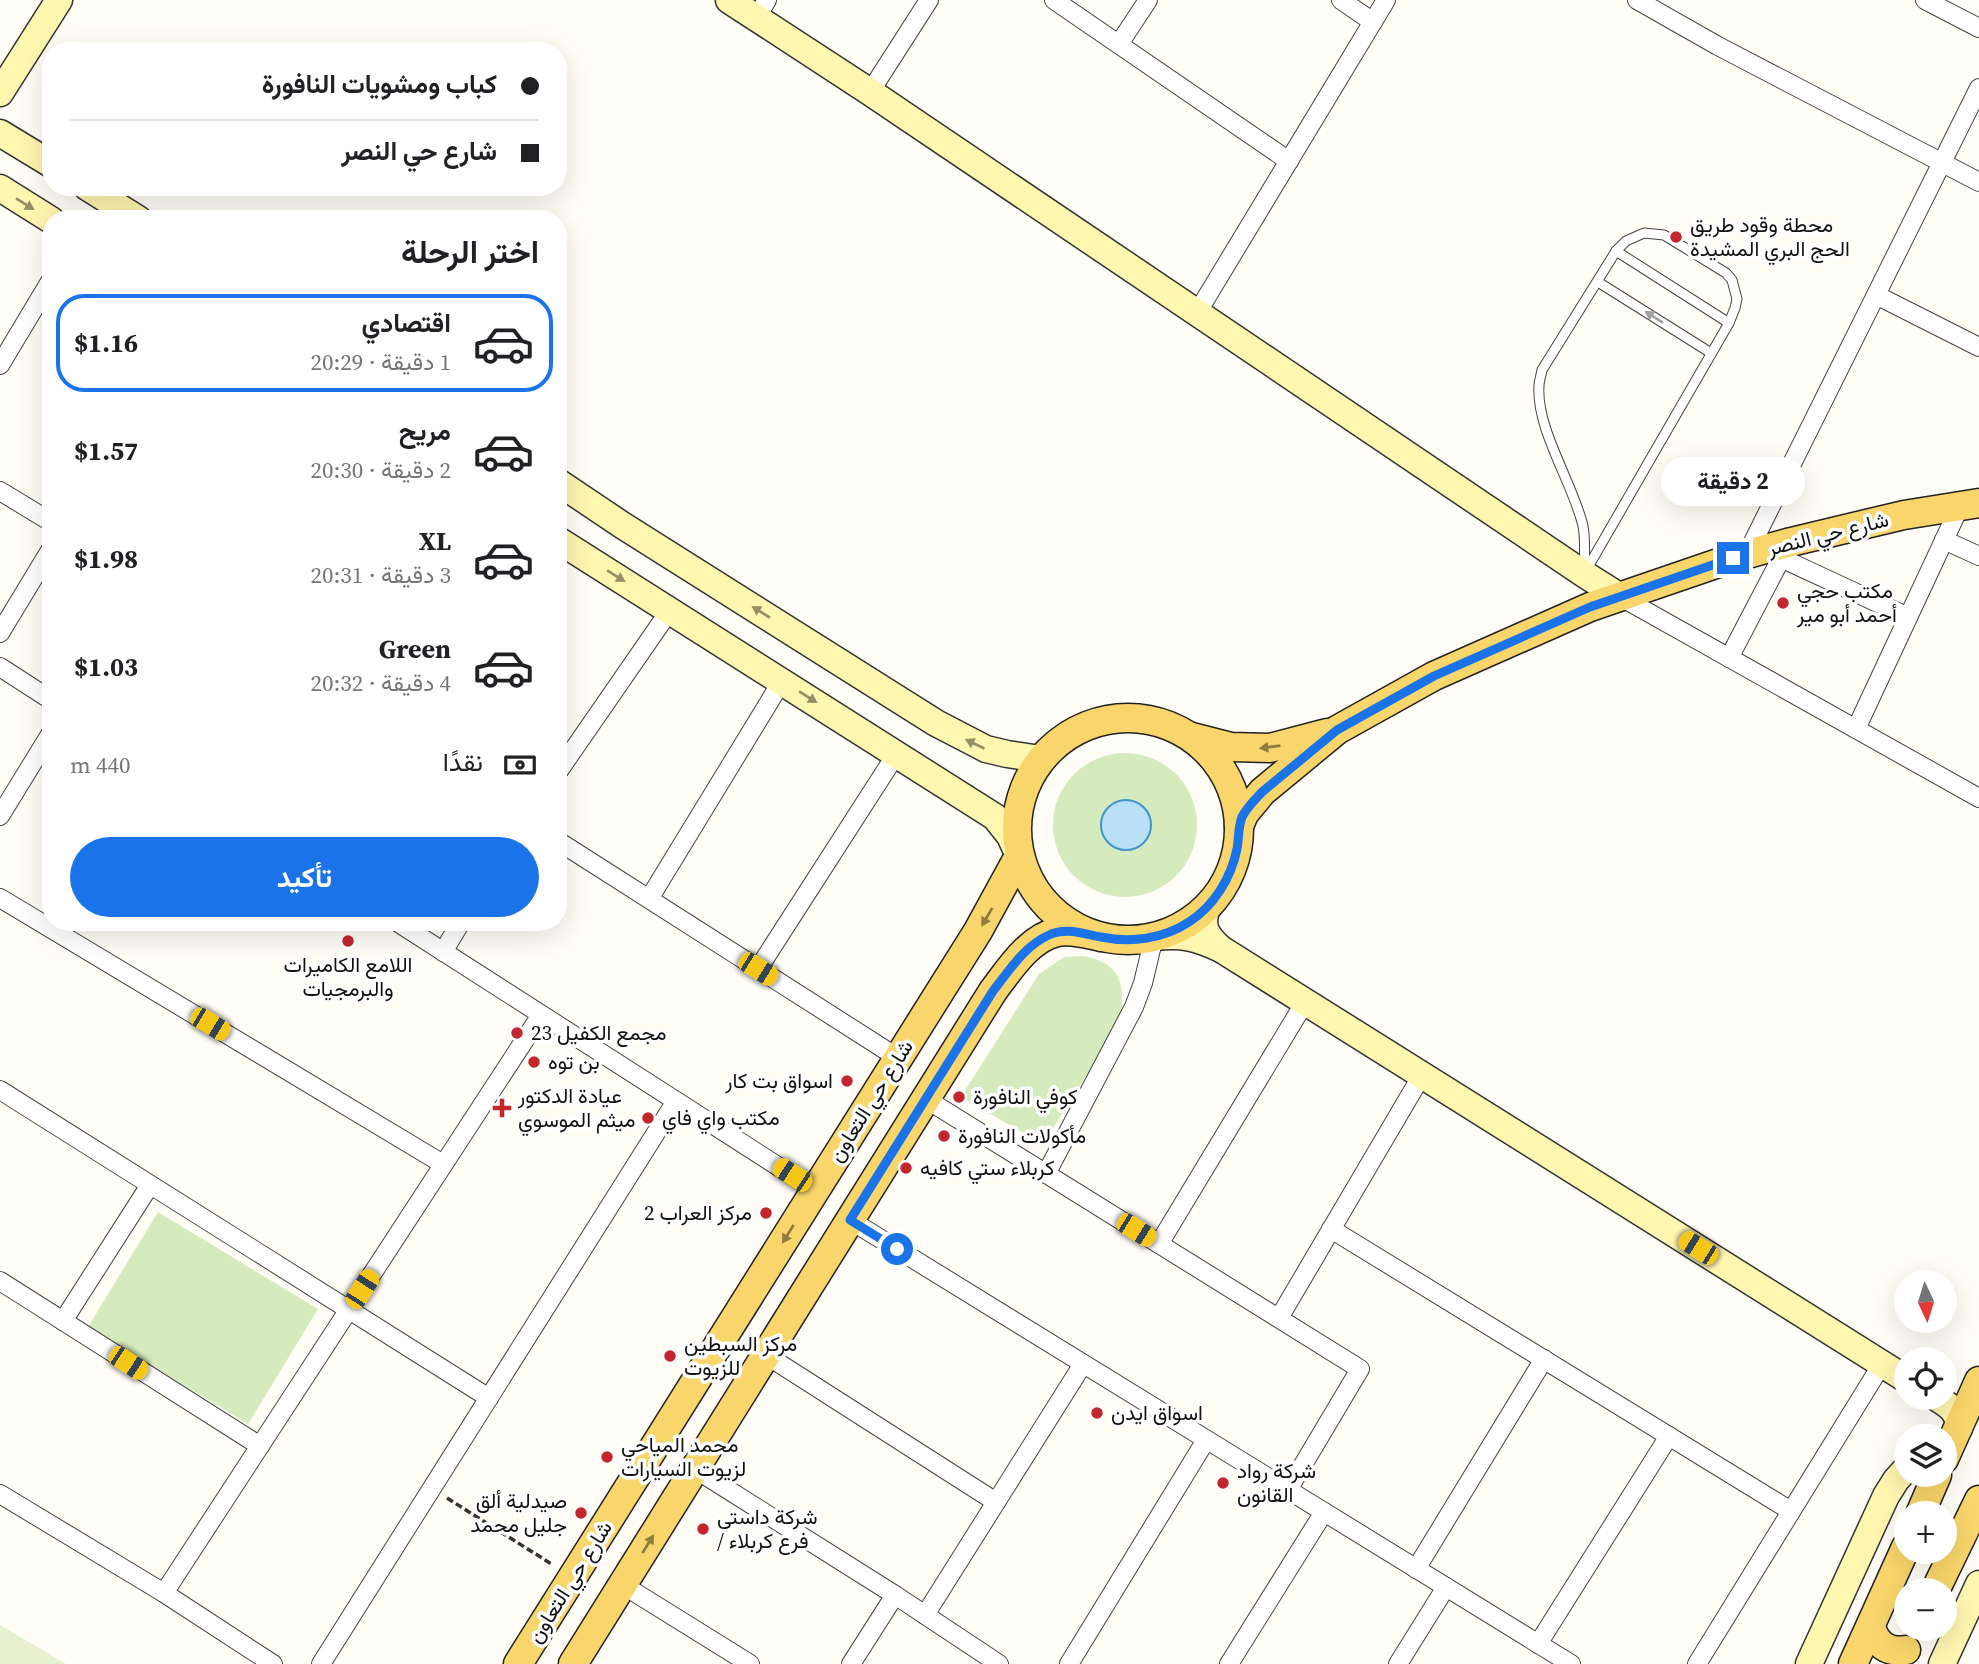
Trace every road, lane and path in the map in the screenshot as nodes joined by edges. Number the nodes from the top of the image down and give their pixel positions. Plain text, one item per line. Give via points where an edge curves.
1 (59, 0) edge
2 (729, 0) edge
3 (929, 0) edge
4 (1054, 0) edge
5 (1148, 0) edge
6 (1341, 0) edge
7 (1386, 0) edge
8 (1637, 0) edge
9 (1925, 0) edge
10 (761, 9) edge
11 (1373, 22) junction
12 (1979, 28) edge
13 (1119, 44) junction
14 (1979, 88) edge
15 (870, 92) junction
16 (0, 93) edge
17 (0, 133) edge
18 (42, 159) edge
19 (1289, 161) junction
20 (1942, 163) junction
21 (1979, 182) edge
22 (0, 188) edge
23 (101, 196) edge
24 (124, 210) edge
25 (42, 214) edge
26 (1616, 251) junction
27 (1598, 282) junction
28 (42, 295) edge
29 (1876, 295) junction
30 (1197, 313) junction
31 (1729, 323) junction
32 (1979, 347) edge
33 (1711, 353) junction
34 (0, 365) edge
35 (567, 488) edge
36 (0, 491) edge
37 (1970, 504) edge
38 (42, 517) edge
39 (1944, 540) junction
40 (567, 546) edge
41 (1786, 550) junction
42 (1747, 554) junction
43 (1979, 556) edge
44 (42, 564) edge
45 (1584, 574) junction
46 (1619, 596) junction
47 (670, 610) junction
48 (1908, 617) junction
49 (0, 633) edge
50 (1729, 657) junction
51 (0, 667) edge
52 (782, 681) junction
53 (42, 694) edge
54 (1856, 729) junction
55 (1337, 730) junction
56 (1189, 737) junction
57 (42, 748) edge
58 (897, 753) junction
59 (567, 759) edge
60 (1041, 759) junction
61 (1978, 796) edge
62 (0, 816) edge
63 (1239, 826) junction
64 (567, 847) edge
65 (1019, 856) junction
66 (0, 898) edge
67 (649, 899) junction
68 (1208, 906) junction
69 (42, 923) edge
70 (55, 931) edge
71 (411, 931) edge
72 (456, 931) edge
73 (1101, 937) junction
74 (1154, 937) junction
75 (1221, 949) junction
76 (443, 952) junction
77 (758, 969) junction
78 (1305, 1002) junction
79 (541, 1015) junction
80 (898, 1058) junction
81 (1422, 1075) junction
82 (0, 1090) edge
83 (926, 1099) junction
84 (676, 1101) junction
85 (443, 1164) junction
86 (1046, 1174) junction
87 (150, 1185) junction
88 (816, 1190) junction
89 (850, 1220) junction
90 (1331, 1229) junction
91 (1159, 1244) junction
92 (0, 1282) edge
93 (349, 1310) junction
94 (1279, 1318) junction
95 (63, 1321) junction
96 (766, 1355) junction
97 (1544, 1359) junction
98 (1083, 1364) junction
99 (1882, 1364) junction
100 (1894, 1371) edge
101 (1979, 1381) edge
102 (489, 1398) junction
103 (1957, 1430) edge
104 (1669, 1436) junction
105 (1206, 1440) junction
106 (260, 1446) junction
107 (695, 1469) junction
108 (1894, 1483) edge
109 (431, 1489) junction
110 (1288, 1490) junction
111 (0, 1494) edge
112 (1979, 1500) edge
113 (996, 1502) junction
114 (1791, 1511) junction
115 (1324, 1512) junction
116 (1898, 1564) edge
117 (1416, 1569) junction
118 (572, 1577) junction
119 (1941, 1578) edge
120 (1979, 1584) edge
121 (623, 1585) junction
122 (1446, 1587) junction
123 (164, 1593) junction
124 (895, 1595) junction
125 (925, 1615) junction
126 (1871, 1626) junction
127 (1970, 1627) edge
128 (1538, 1644) junction
129 (1907, 1648) edge
130 (273, 1664) edge
131 (321, 1664) edge
132 (518, 1664) edge
133 (573, 1664) edge
134 (750, 1664) edge
135 (851, 1664) edge
136 (999, 1664) edge
137 (1069, 1664) edge
138 (1229, 1664) edge
139 (1398, 1664) edge
140 (1571, 1664) edge
141 (1697, 1664) edge
142 (1809, 1664) edge
143 (1853, 1664) edge
144 (1942, 1664) edge

1 - 16 main road
2 - 10 main road
3 - 15 street
4 - 13 street
5 - 13 street
6 - 11 street
7 - 11 street
8 - 20 street
9 - 12 street
10 - 15 main road
11 - 19 street
13 - 19 street
14 - 20 street
15 - 30 main road
17 - 18 main road
19 - 30 street
20 - 21 street
20 - 29 street
22 -> 25 main road
23 - 24 main road
26 - 27 lane
26 - 31 lane
26 - 31 lane via 1635,236 1654,233 1719,267 1735,289
33 -> 27 lane
27 - 45 lane via 1542,370 1539,387 1548,434 1583,527
28 - 34 street
29 - 32 street
29 - 42 street
30 - 45 main road
31 - 33 lane
33 - 45 lane
60 -> 35 main road via 986,749 936,723
36 - 38 street
37 - 39 street
37 - 41 main road, شارع حي النصر via 1892,518
39 - 43 street
39 - 48 street
40 -> 47 main road
41 - 42 main road, شارع حي النصر
41 - 48 street
41 - 50 street
42 - 46 main road, شارع حي النصر
44 - 49 street
45 - 46 main road
46 - 50 street
46 - 55 main road, شارع حي النصر via 1434,676
47 - 52 main road
47 - 59 street
48 - 54 street
50 - 54 street
51 - 53 street
52 -> 58 main road
52 - 67 street
54 - 61 street
55 -> 56 main road via 1270,748 1231,747
55 - 63 main road via 1262,792
56 - 60 main road via 1165,725 1111,719 1073,733
56 - 63 main road via 1225,775
57 - 62 street
58 - 65 main road via 995,817
58 - 77 street
60 - 65 main road via 1021,795 1016,836
63 - 68 main road via 1234,863
64 - 67 street
65 - 73 main road via 1027,879 1058,916
65 -> 80 main road, شارع حي التعاون
66 - 69 street
67 - 77 street
68 - 74 main road via 1189,922
68 - 75 main road via 1203,922 1206,934
70 - 85 street
71 - 76 street
72 - 76 street
73 - 74 main road via 1128,941
73 - 83 main road via 1058,932 1024,953 993,991
74 - 75 main road via 1185,936
74 - 86 street via 1134,1007
75 - 78 main road
76 - 79 street
77 - 80 street
78 - 81 main road
78 - 91 street
79 - 84 street
79 - 85 street
80 - 88 main road, شارع حي التعاون
81 - 90 street
81 - 99 main road
82 - 87 street
83 - 86 street
83 - 89 main road
84 - 88 street
84 - 102 street
85 - 93 street
86 - 91 street
87 - 93 street
87 - 95 street
88 -> 118 main road, شارع حي التعاون
89 - 96 main road
89 - 98 street
90 - 94 street
90 - 97 street
91 - 94 street
92 - 95 street
93 - 102 street
93 - 106 street
94 - 110 street via 1360,1369
95 - 106 street
96 - 107 main road
96 - 113 street
97 - 104 street
97 - 117 street
98 - 105 street
98 - 113 street
99 - 100 main road
99 - 114 street
101 - 103 main road
102 - 109 street
104 - 114 street
104 - 128 street
105 - 110 street
105 - 137 street
106 - 123 street
121 -> 107 main road
107 - 124 street
108 - 142 main road
109 - 118 path
109 - 131 street
110 - 115 street
111 - 123 street
112 - 119 main road
113 - 125 street
114 - 141 street
115 - 117 street
115 - 138 street
116 - 126 main road
117 - 122 street
118 - 132 main road, شارع حي التعاون
120 - 127 main road
121 - 133 main road
121 - 134 street
122 - 128 street
122 - 139 street
123 - 130 street
124 - 125 street
124 - 135 street
125 - 136 street
126 - 129 main road via 1883,1646 1899,1651
126 - 143 main road
127 - 144 main road
128 - 140 street

